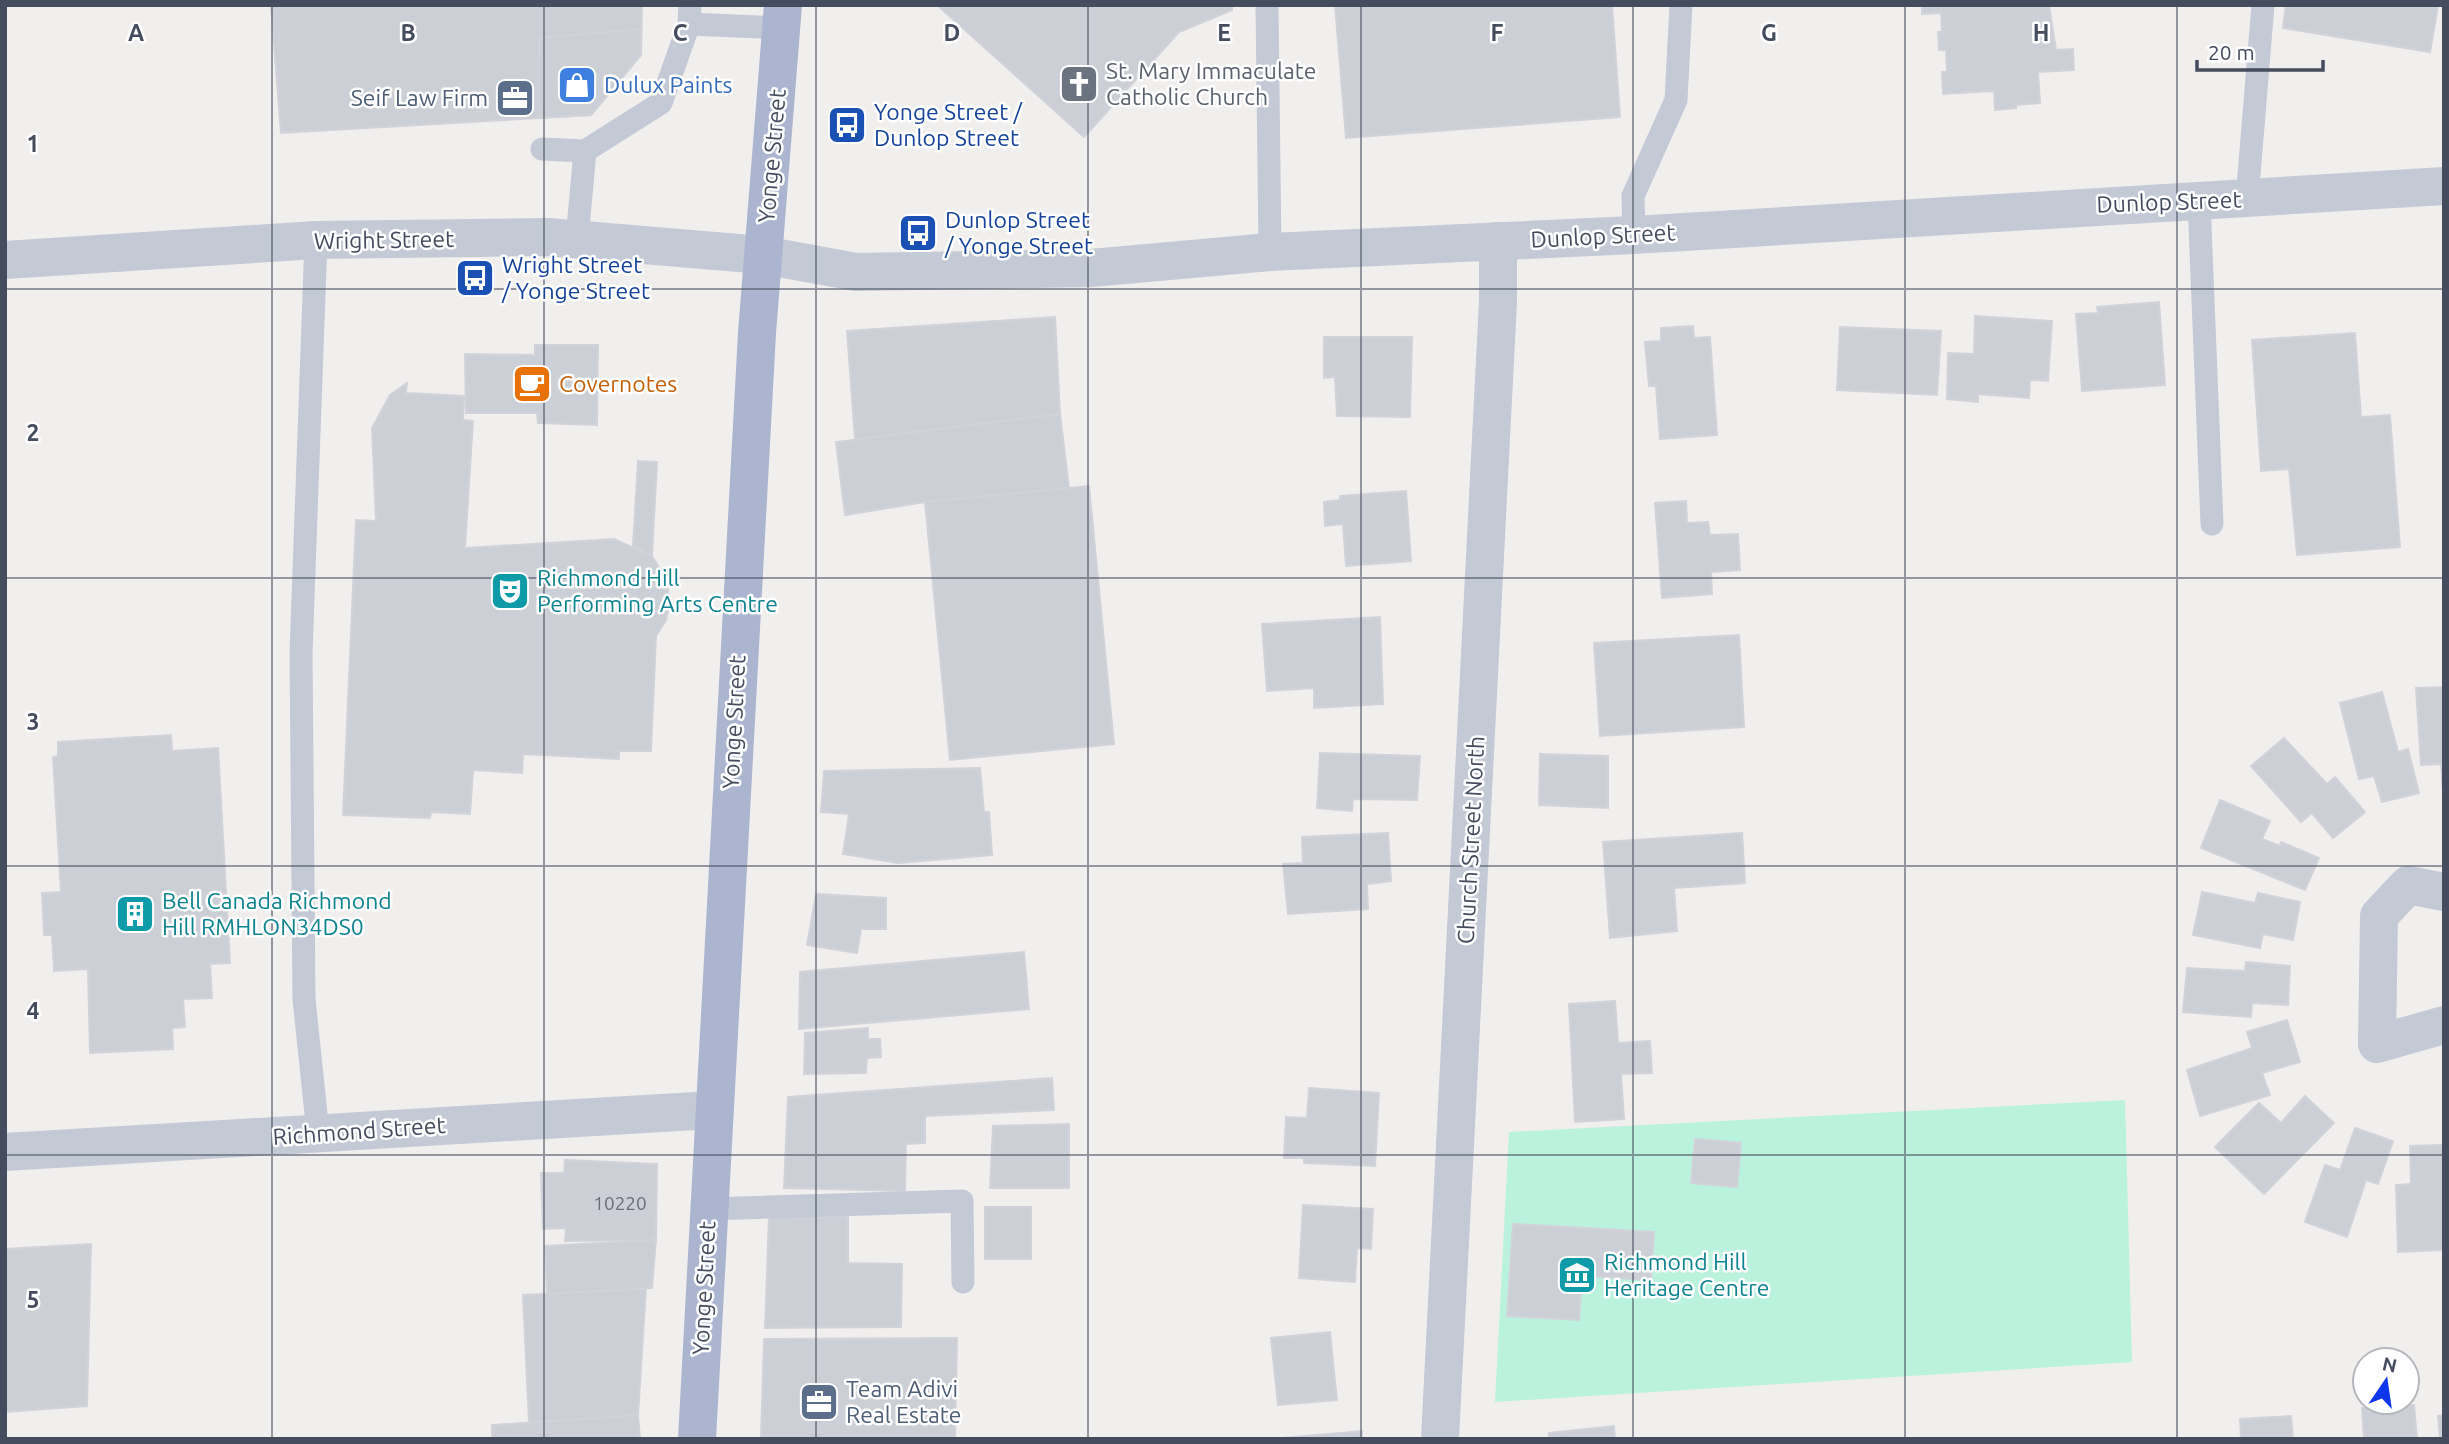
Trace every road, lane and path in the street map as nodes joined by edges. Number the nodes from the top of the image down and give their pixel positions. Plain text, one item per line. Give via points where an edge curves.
1 (1267, 5) edge
2 (1681, 5) edge
3 (2263, 5) edge
4 (689, 15) edge
5 (782, 17) edge
6 (542, 149) dead end
7 (585, 151) junction
8 (2444, 187) edge
9 (2247, 199) junction
10 (2199, 201) junction
11 (1634, 235) junction
12 (577, 239) junction
13 (316, 240) junction
14 (1498, 241) junction
15 (1270, 252) junction
16 (763, 255) junction
17 (5, 260) edge
18 (2212, 524) dead end
19 (2444, 892) edge
20 (2444, 1025) edge
21 (712, 1110) junction
22 (318, 1133) junction
23 (5, 1152) edge
24 (708, 1209) junction
25 (963, 1282) dead end
26 (697, 1439) edge
27 (1440, 1439) edge

1 - 15 lane
2 - 11 lane via 1676,100 1633,196
3 - 9 lane
4 - 5 lane
4 - 7 lane via 661,103
5 - 16 main road, Yonge Street
6 - 7 lane
7 - 12 lane
8 - 9 street, Dunlop Street
9 - 10 street, Dunlop Street
10 - 11 street, Dunlop Street
10 - 18 lane
11 - 14 street, Dunlop Street
12 - 13 street, Wright Street
12 - 16 street, Wright Street
13 - 17 street, Wright Street
13 - 22 lane via 301,653 304,999
14 - 15 street, Dunlop Street
14 - 27 street, Church Street North
15 - 16 street, Dunlop Street via 1091,268 856,272
16 - 21 main road, Yonge Street
19 - 20 street via 2408,885 2379,916 2377,1044
21 - 22 street, Richmond Street
21 - 24 main road, Yonge Street
22 - 23 street, Richmond Street
24 - 25 lane via 962,1201
24 - 26 main road, Yonge Street

